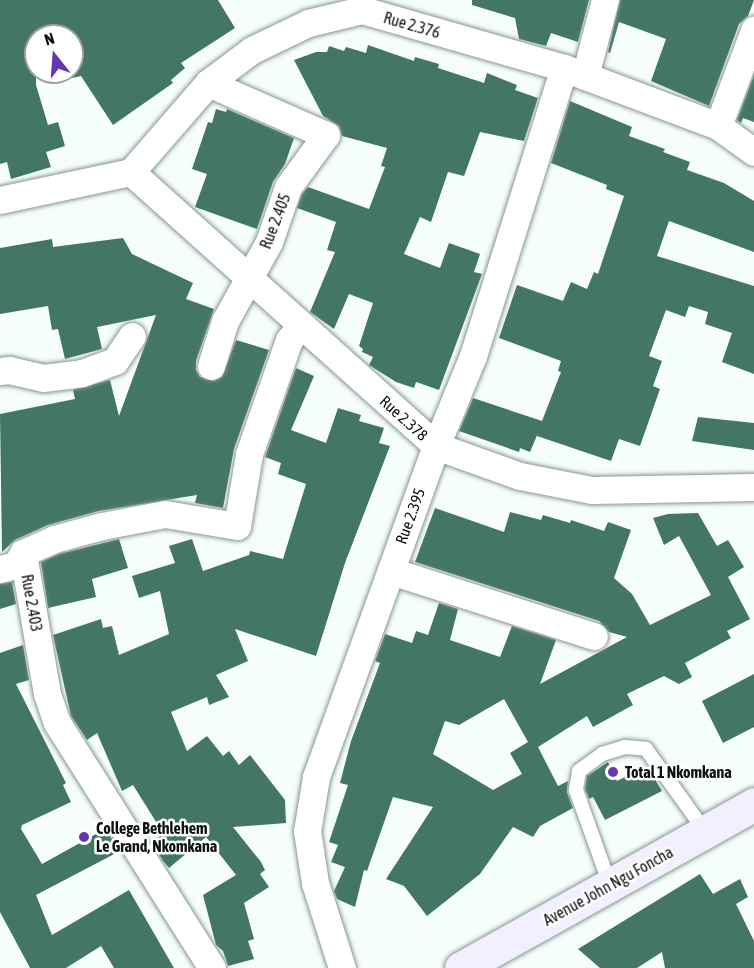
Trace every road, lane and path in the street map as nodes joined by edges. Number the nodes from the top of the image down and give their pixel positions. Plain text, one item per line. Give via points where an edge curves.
1 (605, 0) edge
2 (754, 30) edge
3 (575, 72) junction
4 (208, 83) junction
5 (718, 126) junction
6 (754, 152) edge
7 (131, 172) junction
8 (0, 200) edge
9 (250, 279) junction
10 (301, 325) junction
11 (132, 336) dead end
12 (211, 366) dead end
13 (0, 371) edge
14 (436, 446) junction
15 (754, 487) edge
16 (23, 553) junction
17 (0, 569) edge
18 (391, 571) junction
19 (594, 636) dead end
20 (754, 804) edge
21 (705, 831) junction
22 (610, 886) junction
23 (213, 968) edge
24 (342, 968) edge
25 (461, 968) edge

1 - 3 street, Rue 2.395
2 - 5 street
3 - 4 street, Rue 2.376 via 362,10 308,23 252,50
3 - 5 street, Rue 2.376
3 - 14 street, Rue 2.395 via 473,356
4 - 7 street, Rue 2.376
4 - 9 street, Rue 2.405 via 326,135 288,187 269,242
5 - 6 street, Rue 2.376
7 - 8 street
7 - 9 street, Rue 2.378
9 - 10 street, Rue 2.378
9 - 12 street, Rue 2.405 via 225,321
10 - 14 street, Rue 2.378
10 - 16 street, Rue 2.403 via 289,340 249,454 237,526 165,514 54,539
11 - 13 street via 115,361 82,373 43,378
14 - 15 street, Rue 2.378 via 520,476 592,490
14 - 18 street, Rue 2.395
16 - 17 street via 16,565
16 - 23 street, Rue 2.403 via 47,694 57,723
18 - 19 street
18 - 24 street, Rue 2.395 via 316,777 307,831 315,883
20 - 21 main road, Avenue John Ngu Foncha
21 - 22 main road, Avenue John Ngu Foncha
21 - 22 lane via 646,749 626,747 602,754 579,771 576,790
22 - 25 main road, Avenue John Ngu Foncha

